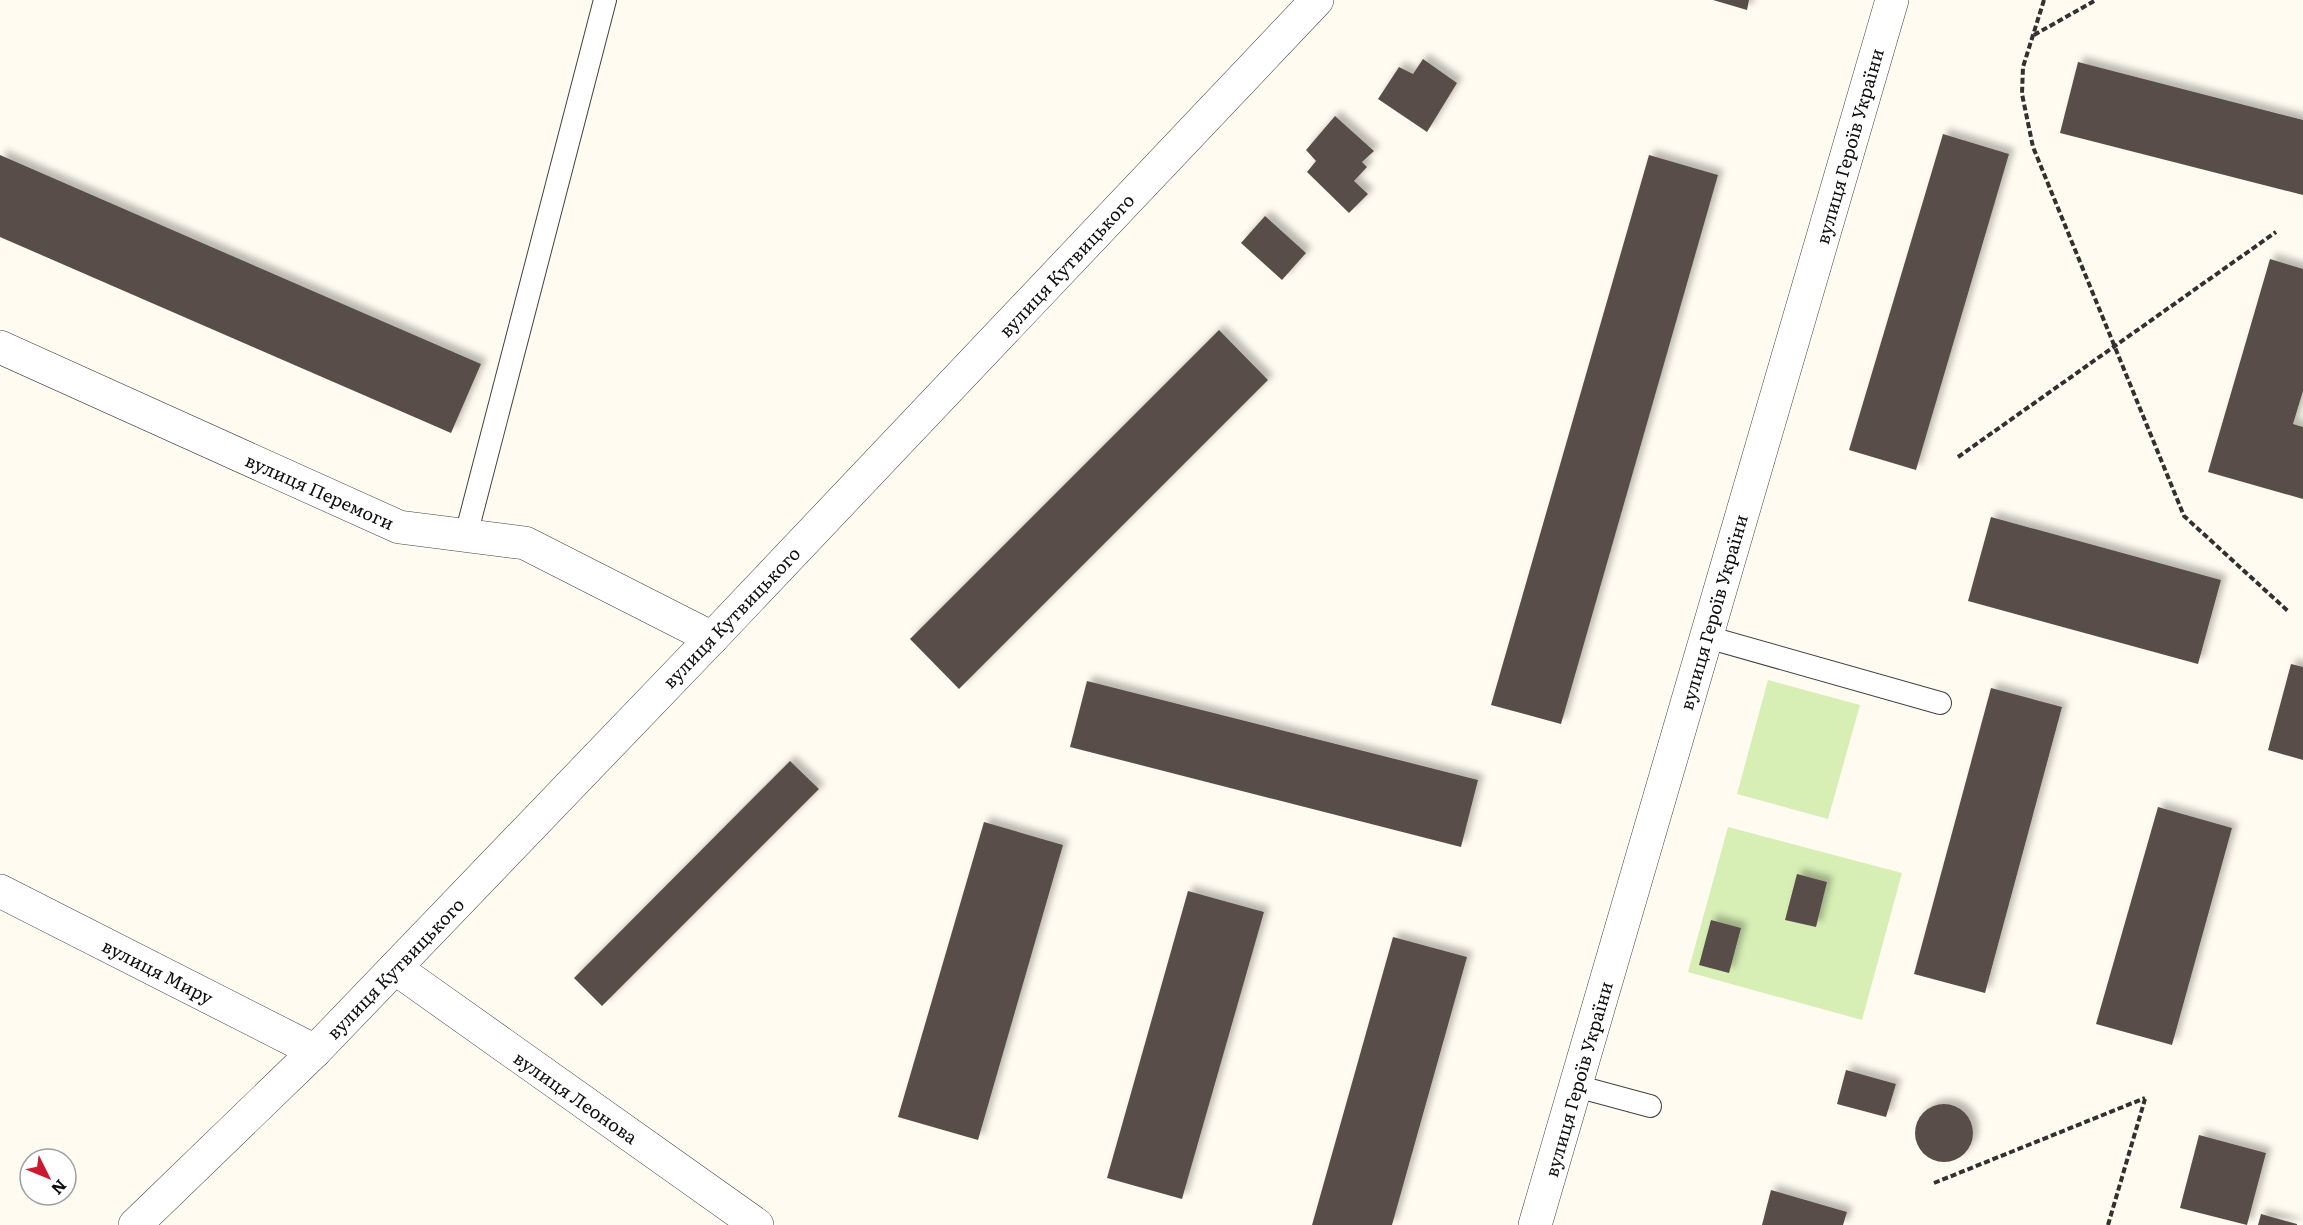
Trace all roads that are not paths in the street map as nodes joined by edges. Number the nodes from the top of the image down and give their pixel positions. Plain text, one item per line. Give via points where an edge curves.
1 (604, 0) edge
2 (1317, 0) edge
3 (1892, 0) edge
4 (0, 346) edge
5 (465, 535) junction
6 (1707, 637) junction
7 (712, 638) junction
8 (1940, 703) dead end
9 (0, 891) edge
10 (394, 968) junction
11 (315, 1051) junction
12 (1576, 1086) junction
13 (1650, 1106) dead end
14 (135, 1225) edge
15 (757, 1225) edge
16 (1535, 1225) edge

1 - 5 lane
2 - 7 street, вулиця Кутвицького
3 - 6 street, вулиця Героїв України
4 - 5 street, вулиця Перемоги via 399,527
5 - 7 street, вулиця Перемоги via 525,543
6 - 8 lane
6 - 12 street, вулиця Героїв України
7 - 10 street, вулиця Кутвицького
9 - 11 street, вулиця Миру
10 - 11 street, вулиця Кутвицького
10 - 15 street, вулиця Леонова
11 - 14 street, вулиця Кутвицького
12 - 13 lane
12 - 16 street, вулиця Героїв України

